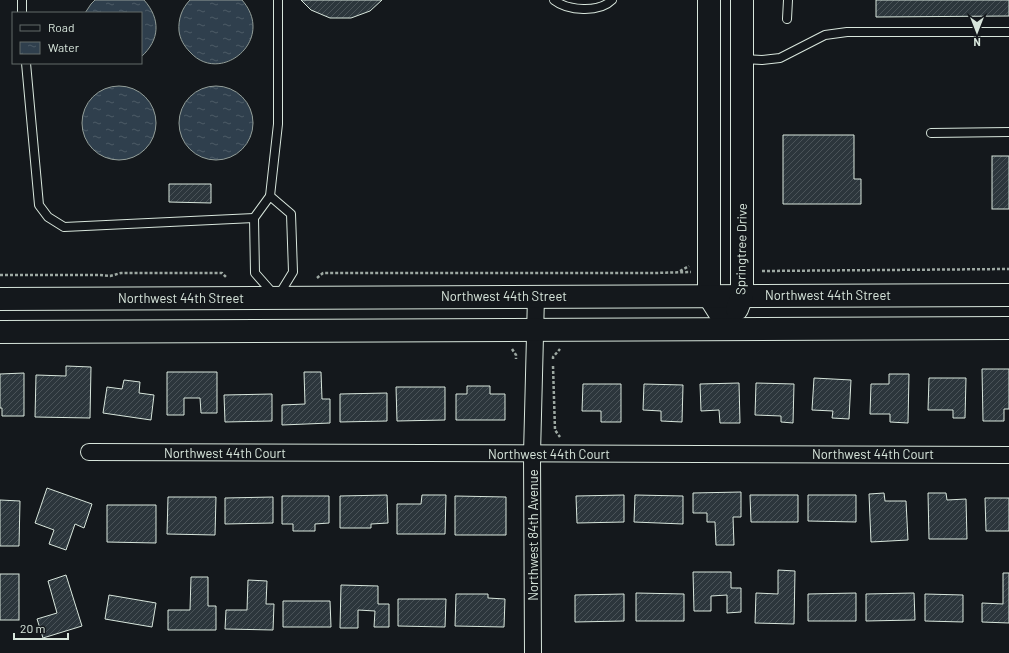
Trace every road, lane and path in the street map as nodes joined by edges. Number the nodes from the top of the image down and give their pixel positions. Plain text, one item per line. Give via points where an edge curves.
1 (22, 0) edge
2 (278, 0) edge
3 (554, 0) edge
4 (612, 0) edge
5 (709, 0) edge
6 (742, 0) edge
7 (788, 0) edge
8 (22, 12) edge
9 (787, 19) dead end
10 (1009, 32) edge
11 (742, 59) junction
12 (26, 64) edge
13 (1009, 132) edge
14 (931, 133) dead end
15 (270, 196) junction
16 (254, 218) junction
17 (1009, 268) edge
18 (742, 271) junction
19 (709, 272) junction
20 (0, 275) edge
21 (231, 281) dead end
22 (281, 290) junction
23 (1009, 295) edge
24 (536, 296) junction
25 (709, 296) junction
26 (742, 296) junction
27 (0, 299) edge
28 (1009, 328) edge
29 (730, 329) junction
30 (535, 330) junction
31 (276, 331) junction
32 (0, 332) edge
33 (564, 346) dead end
34 (508, 347) dead end
35 (516, 362) dead end
36 (562, 439) dead end
37 (89, 452) dead end
38 (532, 454) junction
39 (1009, 455) edge
40 (534, 653) edge

1 - 8 lane
2 - 15 lane via 278,124
3 - 4 lane via 566,7 599,8
5 - 19 street
6 - 11 street, Springtree Drive
7 - 9 lane
10 - 11 lane via 847,32 825,35 780,58
11 - 18 street, Springtree Drive
12 - 16 lane via 39,205 48,217 64,227
13 - 14 lane
15 - 16 lane
15 - 22 lane via 291,214 293,272
16 - 22 lane via 255,273
17 - 18 path
18 - 26 street, Springtree Drive
19 - 22 path via 323,273 314,282
19 - 25 street
20 - 21 path via 222,273
22 - 24 street, Northwest 44th Street
22 - 27 street, Northwest 44th Street
22 - 31 street
23 - 26 street, Northwest 44th Street
24 - 25 street, Northwest 44th Street
24 - 30 street, Northwest 84th Avenue
25 - 26 street, Northwest 44th Street
25 - 29 street
26 - 29 street, Springtree Drive
28 - 29 street
29 - 30 street
30 - 31 street
30 - 38 street, Northwest 84th Avenue
31 - 32 street
33 - 36 path via 553,357 555,430
34 - 35 path via 514,350
37 - 38 street, Northwest 44th Court
38 - 39 street, Northwest 44th Court
38 - 40 street, Northwest 84th Avenue

